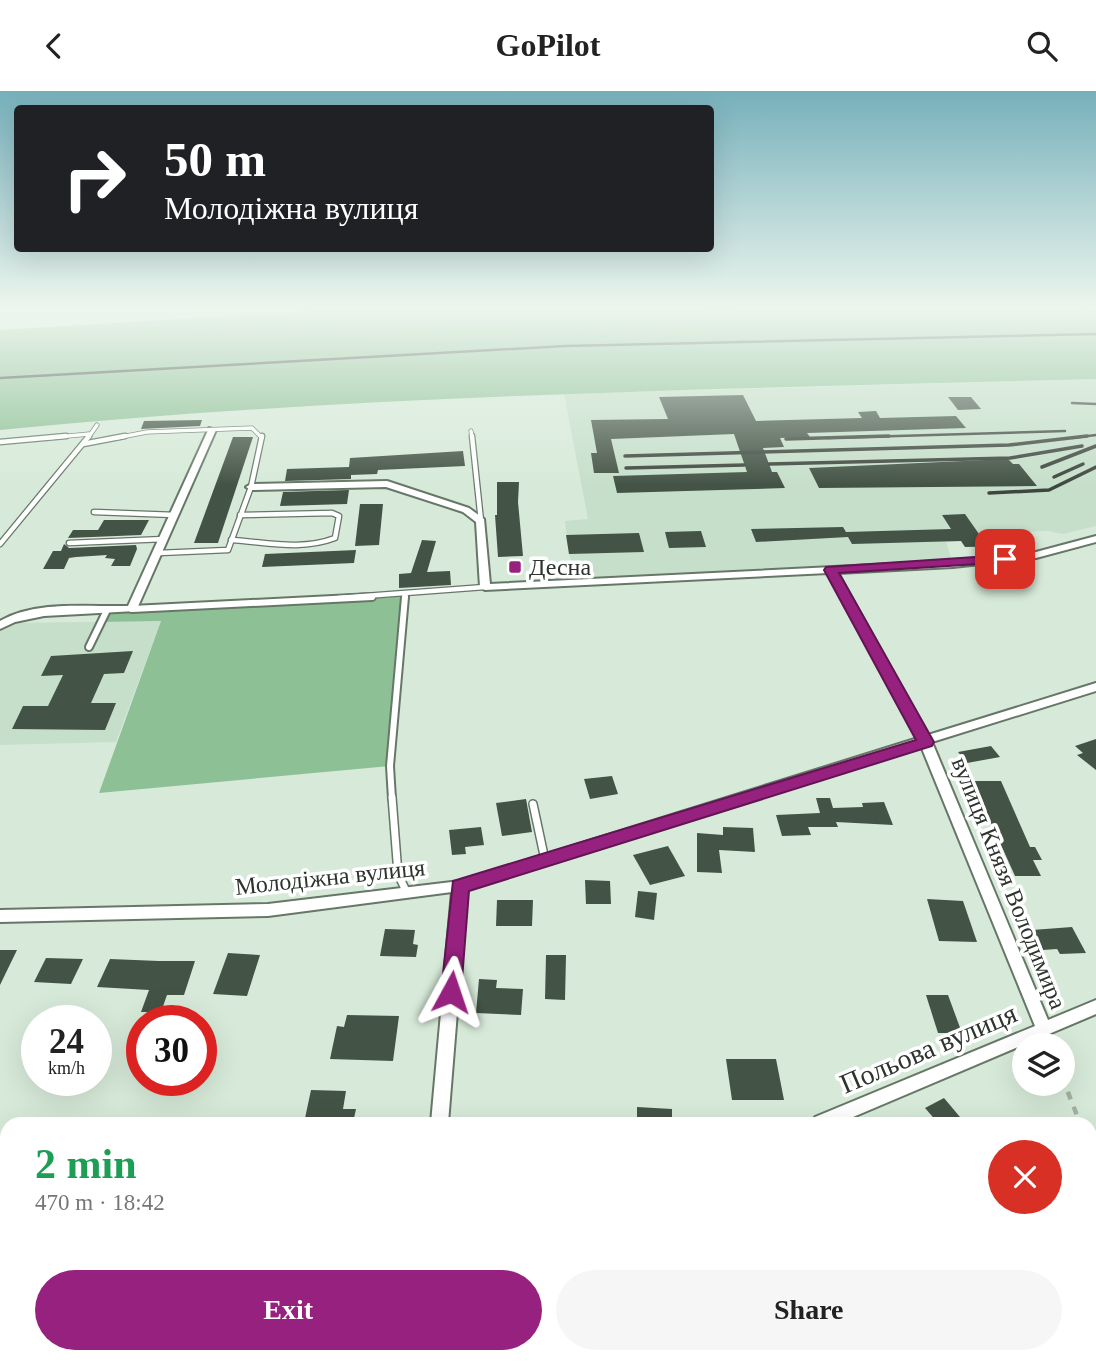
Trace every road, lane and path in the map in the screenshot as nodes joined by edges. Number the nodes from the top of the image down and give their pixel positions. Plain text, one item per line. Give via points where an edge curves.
1 (57, 367) edge
2 (0, 373) edge
3 (97, 425) dead end
4 (212, 430) junction
5 (471, 431) dead end
6 (89, 435) junction
7 (0, 442) edge
8 (83, 443) junction
9 (251, 487) junction
10 (94, 512) dead end
11 (176, 515) junction
12 (240, 515) junction
13 (481, 521) junction
14 (165, 539) junction
15 (1096, 539) edge
16 (231, 540) junction
17 (69, 543) dead end
18 (0, 544) edge
19 (159, 553) junction
20 (831, 570) junction
21 (485, 587) junction
22 (405, 595) junction
23 (132, 609) junction
24 (107, 610) junction
25 (0, 626) edge
26 (89, 647) dead end
27 (1096, 687) edge
28 (926, 742) junction
29 (533, 804) dead end
30 (545, 860) junction
31 (460, 886) junction
32 (407, 893) junction
33 (0, 916) edge
34 (1096, 1007) edge
35 (1045, 1029) junction
36 (1069, 1096) edge
37 (441, 1117) edge
38 (835, 1117) edge
39 (1078, 1117) edge

1 - 2 path
3 - 6 lane
4 - 8 lane via 147,432
4 - 9 lane via 252,428 262,436
4 - 11 street
5 - 13 lane
6 - 7 lane
6 - 8 lane
8 - 18 lane
9 - 12 lane
9 - 13 street via 387,484 466,510
10 - 11 lane
11 - 14 street
12 - 16 lane
12 - 16 lane via 339,516 335,538 326,543
13 - 21 street
14 - 17 lane
14 - 19 street
15 - 20 street via 1036,555 989,561
16 - 19 lane via 228,550
19 - 23 street
20 - 21 street
20 - 28 street, вулиця Князя Володимира
21 - 22 lane
22 - 23 lane
22 - 32 lane via 390,766 398,874
23 - 24 street
24 - 25 street via 35,614 6,620
24 - 26 lane
27 - 28 street, Молодіжна вулиця
28 - 30 street, Молодіжна вулиця
28 - 35 street, вулиця Князя Володимира
29 - 30 lane
30 - 31 street, Молодіжна вулиця
31 - 32 street, Молодіжна вулиця
31 - 37 street
32 - 33 street, Молодіжна вулиця via 268,910
34 - 35 street, Польова вулиця
35 - 38 street, Польова вулиця
36 - 39 path

